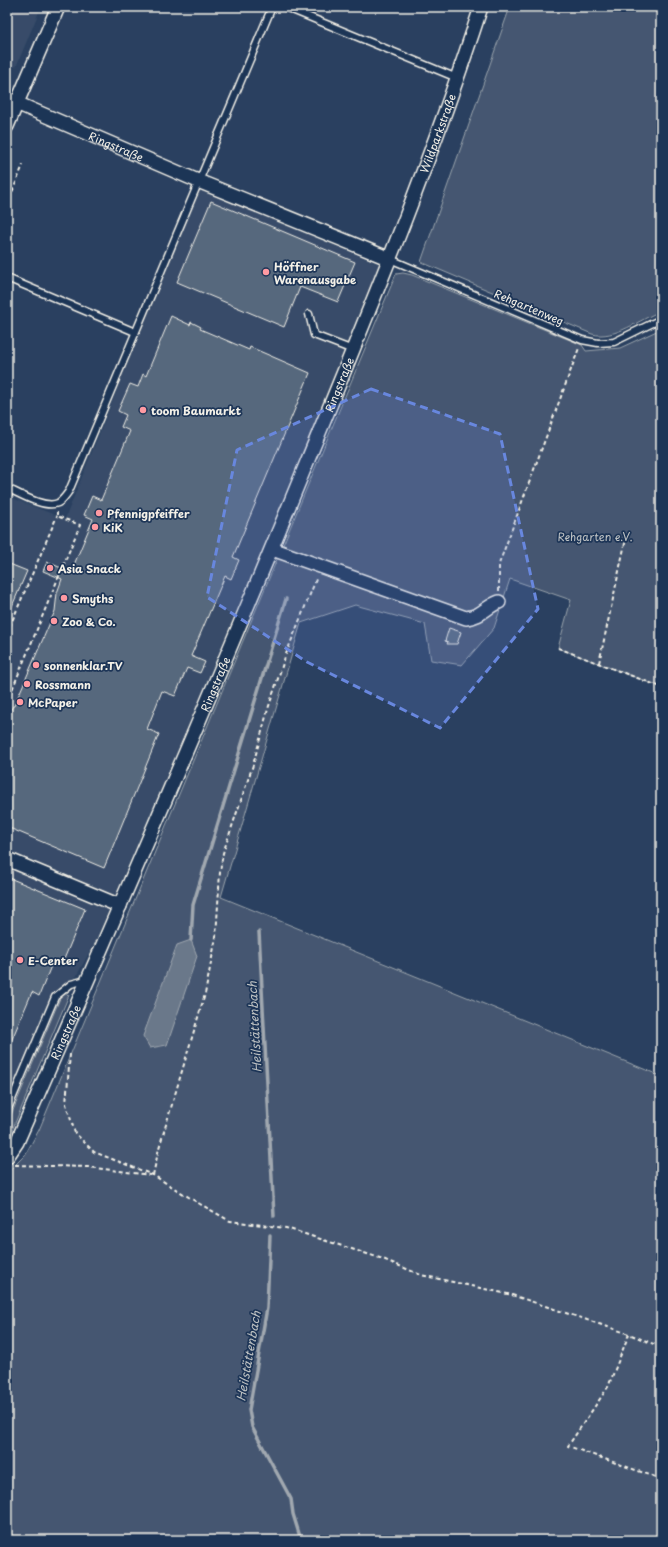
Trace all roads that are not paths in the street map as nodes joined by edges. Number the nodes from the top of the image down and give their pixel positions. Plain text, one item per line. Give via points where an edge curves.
1 (58, 7) edge
2 (272, 7) edge
3 (285, 7) edge
4 (482, 7) edge
5 (458, 79) junction
6 (12, 101) edge
7 (7, 126) edge
8 (198, 181) junction
9 (390, 259) junction
10 (7, 278) edge
11 (309, 314) dead end
12 (661, 319) edge
13 (135, 332) junction
14 (353, 350) junction
15 (7, 488) edge
16 (272, 549) junction
17 (499, 602) road end
18 (7, 859) edge
19 (120, 906) junction
20 (88, 980) junction
21 (7, 1111) edge
22 (9, 1159) edge

1 - 6 street
2 - 8 lane
3 - 5 lane
4 - 5 street, Wildparkstraße
5 - 9 street, Wildparkstraße
6 - 7 street
6 - 8 street, Ringstraße
8 - 9 street, Ringstraße
8 - 13 lane
9 - 12 lane, Rehgartenweg via 582,340 614,342
9 - 14 street, Ringstraße
10 - 13 lane
11 - 14 lane via 314,335
13 - 15 lane via 64,498 58,503 41,503
14 - 16 street, Ringstraße
16 - 17 street via 466,618 479,615
16 - 19 street, Ringstraße
18 - 19 street
19 - 20 street, Ringstraße
20 - 21 lane via 71,984 55,997
20 - 22 street, Ringstraße

